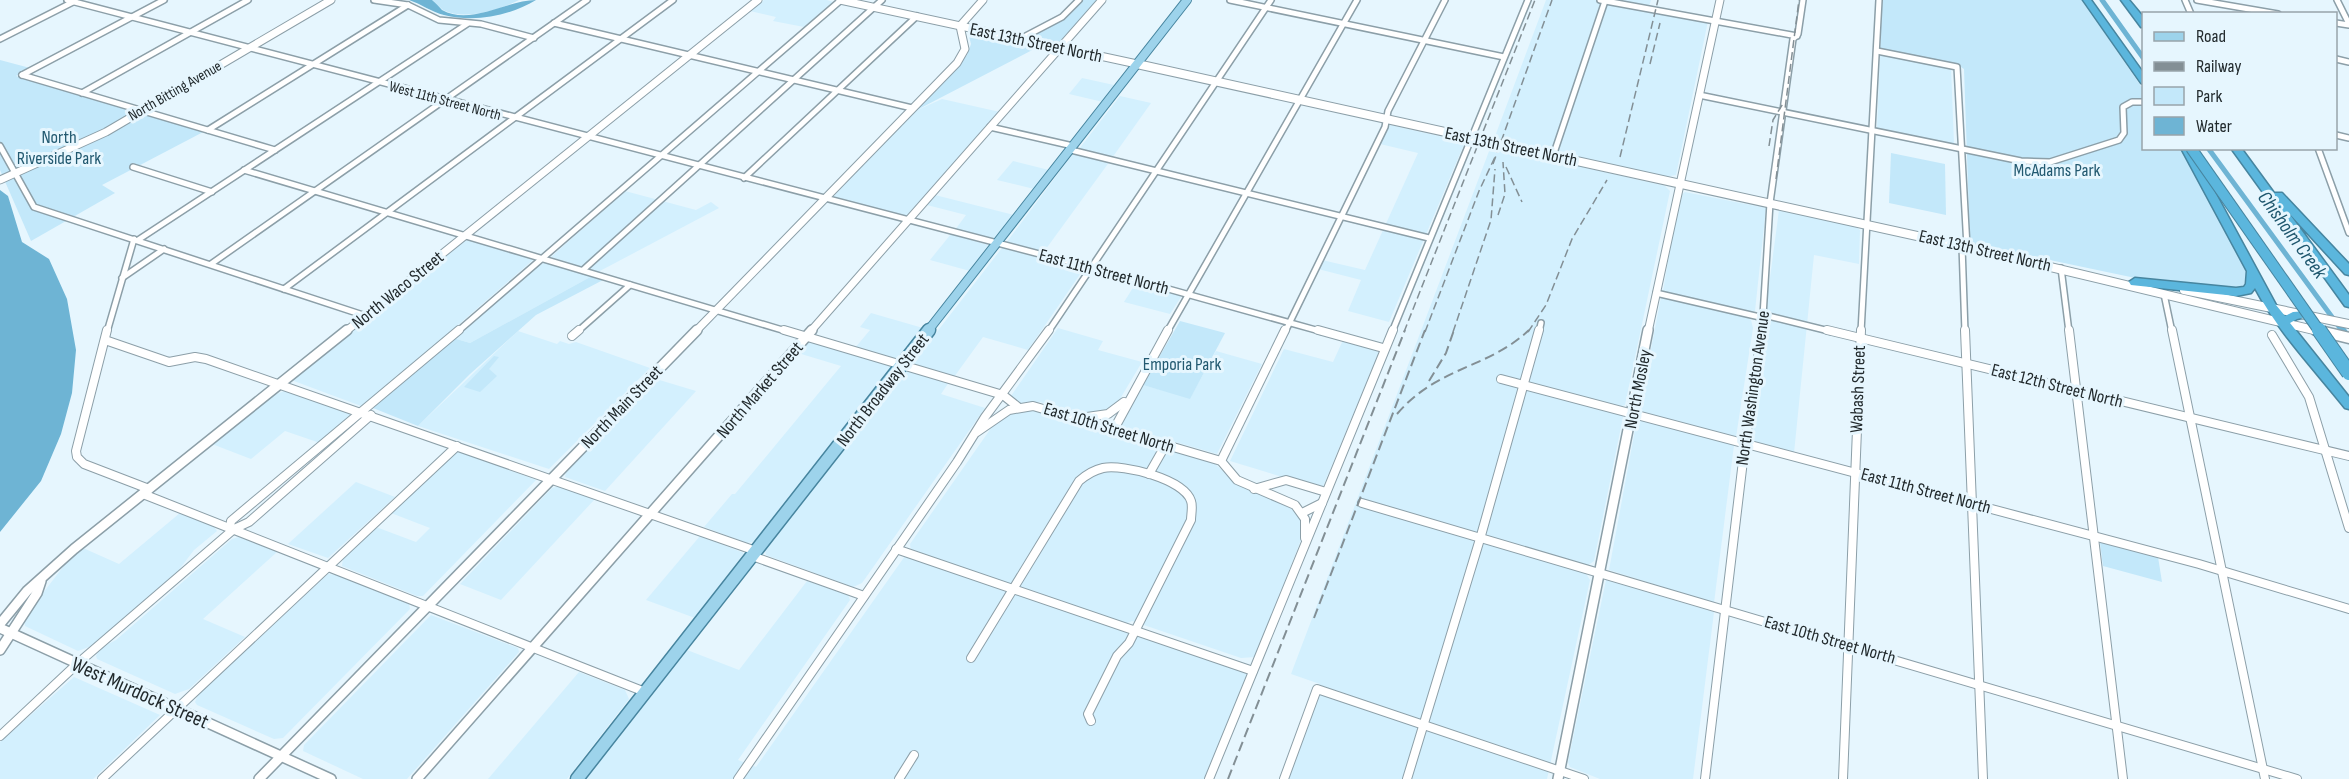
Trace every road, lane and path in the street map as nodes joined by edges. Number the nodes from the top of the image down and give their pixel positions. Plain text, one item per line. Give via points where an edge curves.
1 (67, 0) edge
2 (164, 0) edge
3 (248, 0) edge
4 (331, 0) edge
5 (374, 0) edge
6 (588, 0) edge
7 (673, 0) edge
8 (758, 0) edge
9 (841, 0) edge
10 (882, 0) edge
11 (983, 0) edge
12 (1079, 0) edge
13 (1102, 0) edge
14 (1187, 0) edge
15 (1230, 0) edge
16 (1271, 0) edge
17 (1358, 0) edge
18 (1445, 0) edge
19 (1527, 0) edge
20 (1602, 0) edge
21 (1720, 0) edge
22 (1803, 0) edge
23 (1879, 0) edge
24 (2087, 0) edge
25 (2125, 0) edge
26 (2197, 0) edge
27 (2337, 0) edge
28 (76, 1) edge
29 (408, 6) junction
30 (874, 7) junction
31 (1266, 8) junction
32 (2266, 12) edge
33 (917, 16) junction
34 (132, 17) junction
35 (1715, 21) junction
36 (2142, 22) edge
37 (554, 23) junction
38 (467, 24) junction
39 (1343, 24) junction
40 (2349, 25) edge
41 (960, 26) junction
42 (190, 32) junction
43 (1797, 36) junction
44 (534, 38) junction
45 (0, 39) edge
46 (621, 39) junction
47 (1020, 39) junction
48 (1425, 41) junction
49 (249, 48) junction
50 (1060, 48) junction
51 (1877, 51) junction
52 (690, 55) junction
53 (1504, 57) junction
54 (1137, 64) junction
55 (311, 66) junction
56 (759, 72) junction
57 (2142, 78) edge
58 (793, 80) junction
59 (1214, 81) junction
60 (377, 83) junction
61 (838, 90) junction
62 (82, 93) junction
63 (1699, 95) junction
64 (444, 100) junction
65 (1300, 100) junction
66 (2142, 102) edge
67 (912, 108) junction
68 (142, 110) junction
69 (1782, 113) junction
70 (514, 119) junction
71 (1386, 119) junction
72 (990, 127) junction
73 (208, 130) junction
74 (1874, 131) junction
75 (587, 138) junction
76 (1470, 138) junction
77 (0, 146) edge
78 (1072, 148) junction
79 (1961, 149) junction
80 (275, 150) junction
81 (2187, 150) edge
82 (2192, 150) edge
83 (2238, 150) edge
84 (2239, 150) edge
85 (2320, 150) edge
86 (1553, 156) junction
87 (661, 157) junction
88 (698, 166) junction
89 (134, 167) dead end
90 (244, 170) junction
91 (1156, 170) junction
92 (15, 173) junction
93 (744, 178) junction
94 (0, 180) edge
95 (1680, 184) junction
96 (316, 191) junction
97 (212, 192) junction
98 (1246, 193) junction
99 (824, 198) junction
100 (1770, 203) junction
101 (388, 212) junction
102 (1340, 216) junction
103 (908, 221) junction
104 (1867, 225) junction
105 (2348, 226) edge
106 (2349, 233) edge
107 (466, 235) junction
108 (1429, 238) junction
109 (136, 240) junction
110 (998, 244) junction
111 (1965, 246) junction
112 (164, 249) junction
113 (543, 258) junction
114 (211, 264) junction
115 (1093, 268) junction
116 (2061, 268) junction
117 (2347, 268) edge
118 (583, 270) junction
119 (2252, 270) junction
120 (122, 278) junction
121 (2135, 282) junction
122 (630, 285) junction
123 (285, 289) junction
124 (1656, 293) junction
125 (1187, 294) junction
126 (2164, 294) junction
127 (2349, 303) edge
128 (2271, 307) junction
129 (716, 311) junction
130 (2302, 314) junction
131 (366, 316) junction
132 (1764, 317) junction
133 (1290, 322) junction
134 (1541, 323) dead end
135 (2283, 323) junction
136 (2349, 324) edge
137 (2272, 335) dead end
138 (572, 336) dead end
139 (806, 338) junction
140 (1860, 338) junction
141 (2349, 339) edge
142 (105, 340) junction
143 (1383, 348) junction
144 (1966, 364) junction
145 (902, 366) junction
146 (2349, 373) edge
147 (1501, 379) dead end
148 (282, 384) junction
149 (1523, 385) junction
150 (2077, 390) junction
151 (1003, 395) junction
152 (1131, 396) junction
153 (2349, 405) edge
154 (1018, 406) junction
155 (367, 414) junction
156 (1633, 414) junction
157 (1071, 417) junction
158 (2190, 418) junction
159 (1113, 430) junction
160 (975, 434) junction
161 (1745, 444) junction
162 (457, 446) junction
163 (1165, 446) junction
164 (2326, 451) junction
165 (2349, 456) edge
166 (1221, 462) junction
167 (1855, 473) junction
168 (1149, 474) junction
169 (552, 479) junction
170 (1254, 489) junction
171 (146, 491) junction
172 (1326, 492) junction
173 (1324, 501) junction
174 (1362, 503) dead end
175 (1971, 503) junction
176 (1302, 513) junction
177 (651, 514) junction
178 (2349, 528) edge
179 (232, 529) junction
180 (2094, 536) junction
181 (1480, 538) junction
182 (1305, 541) junction
183 (896, 549) junction
184 (754, 553) junction
185 (327, 567) junction
186 (2223, 573) junction
187 (1601, 574) junction
188 (41, 581) junction
189 (1013, 589) junction
190 (864, 596) junction
191 (426, 607) junction
192 (2349, 609) edge
193 (1727, 610) junction
194 (0, 626) edge
195 (1135, 630) junction
196 (11, 633) junction
197 (1850, 646) junction
198 (532, 649) junction
199 (0, 650) edge
200 (971, 658) dead end
201 (77, 664) junction
202 (1253, 671) junction
203 (1978, 684) junction
204 (645, 692) junction
205 (176, 709) junction
206 (1091, 721) dead end
207 (1424, 725) junction
208 (2116, 725) junction
209 (0, 736) edge
210 (914, 755) dead end
211 (281, 756) junction
212 (2263, 769) junction
213 (1559, 775) edge
214 (102, 779) edge
215 (259, 779) edge
216 (332, 779) edge
217 (417, 779) edge
218 (577, 779) edge
219 (738, 779) edge
220 (899, 779) edge
221 (1209, 779) edge
222 (1284, 779) edge
223 (1407, 779) edge
224 (1584, 779) edge
225 (1705, 779) edge
226 (1843, 779) edge
227 (1983, 779) edge
228 (2123, 779) edge
229 (2265, 779) edge
230 (2297, 779) edge

1 - 28 street, West 11th Street North
2 - 34 street
3 - 42 street
4 - 49 street, North Bitting Avenue
5 - 29 street
6 - 37 street
7 - 46 street
8 - 52 street, North Waco Street
9 - 30 street, East 13th Street North
9 - 56 street
10 - 30 street
11 - 41 street
12 - 47 street via 1062,17
13 - 50 street, North Market Street
14 - 54 main road, North Broadway Street
15 - 31 street
16 - 31 street
17 - 39 street
18 - 48 street
19 - 53 street
20 - 35 street
20 - 86 street
21 - 35 street, North Mosley
22 - 43 street, North Washington Avenue
23 - 51 street, Wabash Street
24 - 57 highway
25 - 36 highway
26 - 32 street
27 - 40 street
28 - 34 street, West 11th Street North
28 - 45 street
29 - 38 street via 439,20
29 - 55 street
30 - 33 street, East 13th Street North
30 - 58 street
31 - 39 street
31 - 59 street
33 - 41 street, East 13th Street North
33 - 61 street
34 - 42 street, West 11th Street North
34 - 62 street via 22,75
35 - 43 street
35 - 63 street, North Mosley
37 - 44 street
37 - 46 street
38 - 44 street
38 - 60 street
39 - 48 street
39 - 65 street
41 - 47 street, East 13th Street North
41 - 67 street, North Main Street via 963,54
42 - 49 street, West 11th Street North
42 - 62 street
43 - 69 street, North Washington Avenue via 1793,39
44 - 64 street
46 - 52 street
46 - 70 street
47 - 50 street, East 13th Street North
48 - 53 street
48 - 71 street
49 - 55 street, West 11th Street North
49 - 68 street, North Bitting Avenue
50 - 54 street, East 13th Street North
50 - 72 street, North Market Street
51 - 74 street, Wabash Street
51 - 79 street via 1958,67
52 - 56 street
52 - 75 street, North Waco Street
53 - 76 street
54 - 59 main road, East 13th Street North
54 - 78 main road, North Broadway Street
55 - 60 street, West 11th Street North
55 - 73 street
56 - 58 street
56 - 87 street
58 - 61 street
58 - 88 street
59 - 65 main road, East 13th Street North
59 - 91 street
60 - 64 street, West 11th Street North
60 - 80 street
61 - 67 street
61 - 93 street
62 - 68 street
63 - 69 street
63 - 95 street, North Mosley
64 - 70 street, West 11th Street North
64 - 96 street
65 - 71 main road, East 13th Street North
65 - 98 street
66 - 79 street via 2123,107 2124,133 2119,140 2050,162 2021,161
67 - 99 street, North Main Street
68 - 73 street
68 - 92 street, North Bitting Avenue via 106,132
69 - 74 street
69 - 100 street, North Washington Avenue
70 - 75 street, West 11th Street North
70 - 101 street
71 - 76 main road, East 13th Street North
71 - 102 street
72 - 78 street
72 - 103 street, North Market Street
73 - 80 street
74 - 79 street
74 - 104 street, Wabash Street
75 - 87 street, West 11th Street North
75 - 107 street, North Waco Street
76 - 86 main road, East 13th Street North
76 - 108 street
77 - 92 street
78 - 91 street
78 - 110 main road, North Broadway Street
79 - 111 street
80 - 90 street
81 - 119 highway
82 - 146 highway, bridge
83 - 127 highway
84 - 117 highway
85 - 105 street
86 - 95 main road, East 13th Street North
87 - 88 street, West 11th Street North
87 - 113 street
88 - 93 street, West 11th Street North
88 - 118 street
89 - 97 street
90 - 96 street, East 10th Street North
90 - 97 street
91 - 98 street
91 - 115 street
92 - 94 street, North Bitting Avenue
92 - 109 street via 34,207
93 - 99 street, West 11th Street North
95 - 100 main road, East 13th Street North
95 - 124 street, North Mosley
96 - 101 street, East 10th Street North
96 - 114 street
97 - 109 street
98 - 102 street
98 - 125 street
99 - 103 street, East 11th Street North
99 - 129 street, North Main Street
100 - 104 main road, East 13th Street North
100 - 132 street, North Washington Avenue
101 - 107 street, East 10th Street North
101 - 123 street
102 - 108 street
102 - 133 street
103 - 110 street, East 11th Street North
103 - 139 street, North Market Street
104 - 111 main road, East 13th Street North
104 - 140 street, Wabash Street
105 - 106 street
107 - 113 street, East 10th Street North
107 - 131 street, North Waco Street
108 - 143 street
109 - 112 street
109 - 120 street
110 - 115 street, East 11th Street North
110 - 145 main road, North Broadway Street
111 - 116 main road, East 13th Street North
111 - 144 street
112 - 114 street
112 - 120 street
113 - 118 street, East 10th Street North
113 - 155 street
114 - 123 street
115 - 125 street, East 11th Street North
115 - 151 street
116 - 121 main road, East 13th Street North
116 - 126 main road, East 13th Street North
116 - 150 street
118 - 122 street, East 10th Street North
119 - 121 highway via 2252,285 2236,292
119 - 128 highway
120 - 142 street
121 - 128 main road, East 13th Street North
122 - 129 street, East 10th Street North
122 - 138 street
123 - 131 street
124 - 132 street, East 12th Street North
124 - 156 street, North Mosley
125 - 133 street, East 11th Street North
125 - 152 street
126 - 135 main road, East 13th Street North
126 - 158 street
128 - 130 main road, East 13th Street North
128 - 135 highway
129 - 139 street, East 10th Street North
129 - 169 street, North Main Street
130 - 135 highway
130 - 136 main road, East 13th Street North
131 - 148 street, North Waco Street
132 - 140 street, East 12th Street North
132 - 161 street, North Washington Avenue
133 - 143 street, East 11th Street North
133 - 166 street
134 - 149 street
135 - 141 main road, East 13th Street North
135 - 153 highway
137 - 164 street via 2309,397
139 - 145 street, East 10th Street North
139 - 177 street, North Market Street
140 - 144 street, East 12th Street North
140 - 167 street, Wabash Street
142 - 148 street via 169,362 206,359
142 - 171 street via 75,446 78,458
143 - 172 street
144 - 150 street, East 12th Street North
144 - 175 street
145 - 151 street, East 10th Street North
145 - 184 main road, North Broadway Street
147 - 149 street, East 11th Street North
148 - 155 street
148 - 171 street, North Waco Street
149 - 156 street, East 11th Street North
149 - 181 street
150 - 158 street, East 12th Street North
150 - 180 street
151 - 154 street, East 10th Street North
151 - 160 street
152 - 157 street via 1108,414
152 - 159 street
154 - 157 street, East 10th Street North via 1033,406
154 - 160 street
155 - 162 street
155 - 179 street via 245,525
155 - 179 street via 231,521
156 - 161 street, East 11th Street North
156 - 187 street, North Mosley
157 - 159 street, East 10th Street North
158 - 164 street, East 12th Street North
158 - 186 street
159 - 163 street, East 10th Street North
160 - 183 street
161 - 167 street, East 11th Street North
161 - 193 street, North Washington Avenue
162 - 169 street
162 - 185 street
163 - 166 street, East 10th Street North
163 - 168 street
164 - 165 street, East 12th Street North
164 - 178 street
166 - 170 street, East 10th Street North via 1237,480
167 - 175 street, East 11th Street North
167 - 197 street, Wabash Street
168 - 189 street via 1106,467 1079,481
168 - 195 street via 1188,495 1193,513
169 - 177 street
169 - 191 street, North Main Street
170 - 172 street via 1286,480
170 - 176 street, East 10th Street North via 1287,500
171 - 179 street
171 - 188 street, North Waco Street
172 - 173 street
173 - 176 street
173 - 182 street
174 - 181 street, East 10th Street North
175 - 180 street, East 11th Street North
175 - 203 street
176 - 182 street
177 - 184 street
177 - 198 street, North Market Street
179 - 185 street
179 - 201 street
180 - 186 street, East 11th Street North
180 - 208 street
181 - 187 street, East 10th Street North
181 - 207 street
182 - 202 street
183 - 189 street
183 - 190 street
184 - 190 street
184 - 204 main road, North Broadway Street
185 - 191 street
185 - 205 street
186 - 192 street, East 11th Street North
186 - 212 street
187 - 193 street, East 10th Street North
187 - 213 street, North Mosley
188 - 194 street, North Waco Street via 27,591
188 - 196 street, North Waco Street
189 - 195 street
189 - 200 street
190 - 219 street
191 - 198 street
191 - 211 street, North Main Street
193 - 197 street, East 10th Street North
193 - 225 street, North Washington Avenue
194 - 196 street, West Murdock Street
195 - 202 street
195 - 206 street via 1117,656 1089,714
196 - 199 street, North Waco Street
196 - 201 street, West Murdock Street
197 - 203 street, East 10th Street North
197 - 226 street, Wabash Street
198 - 204 street
198 - 217 street, North Market Street
201 - 205 street, West Murdock Street
201 - 209 street
202 - 221 street
203 - 208 street, East 10th Street North
203 - 227 street
204 - 218 main road, North Broadway Street
205 - 211 street, West Murdock Street
205 - 214 street
207 - 213 street
207 - 222 street via 1317,689
207 - 223 street
208 - 212 street, East 10th Street North
208 - 228 street
210 - 220 street
211 - 215 street, North Main Street
211 - 216 street, West Murdock Street
212 - 229 street
212 - 230 street, East 10th Street North
213 - 224 street

